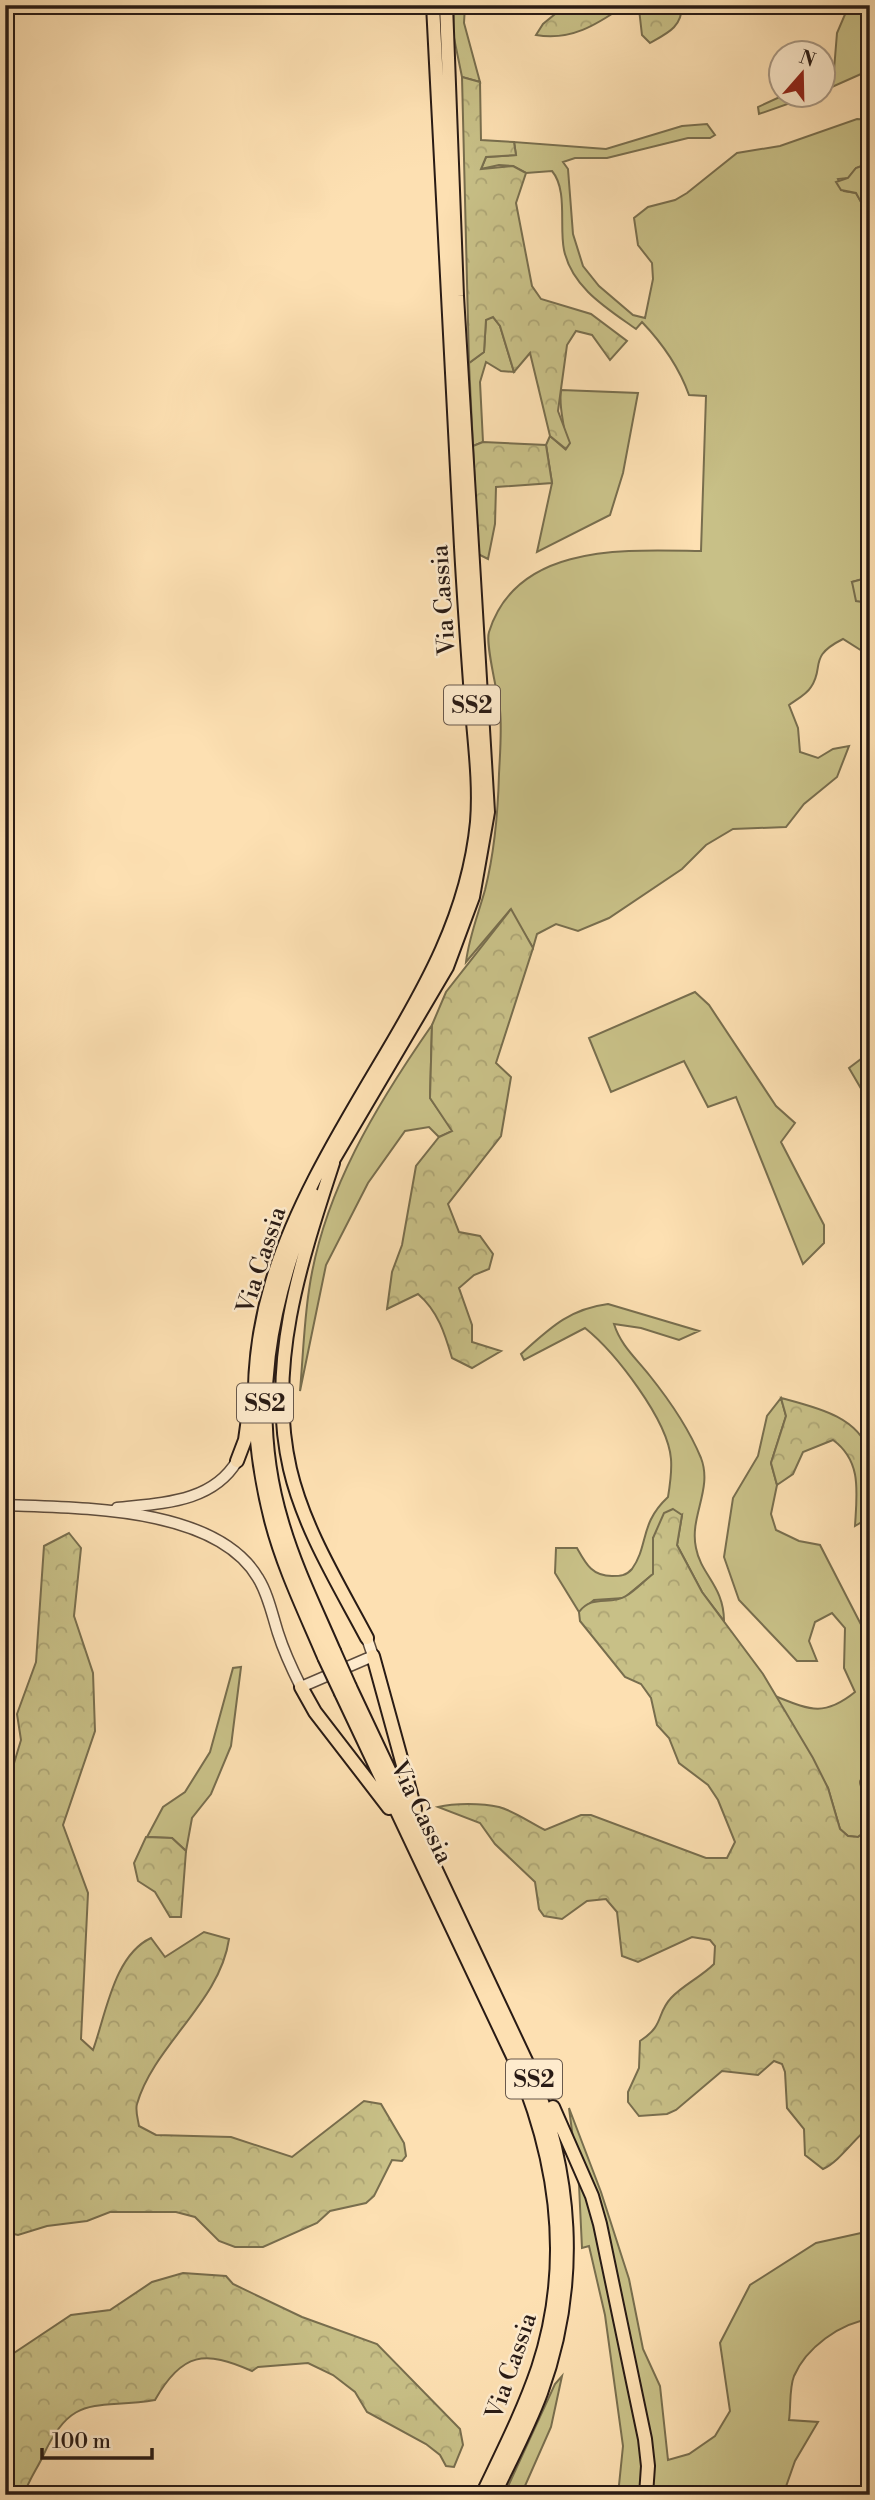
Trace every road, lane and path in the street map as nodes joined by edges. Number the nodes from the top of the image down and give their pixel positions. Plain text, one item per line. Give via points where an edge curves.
1 (433, 5) edge
2 (446, 5) edge
3 (335, 1156) junction
4 (255, 1355) junction
5 (237, 1461) joint
6 (5, 1505) edge
7 (108, 1510) junction
8 (367, 1638) joint
9 (329, 1654) junction
10 (373, 1656) junction
11 (301, 1687) junction
12 (346, 1690) junction
13 (425, 1843) junction
14 (427, 1871) junction
15 (528, 2065) junction
16 (482, 2495) edge
17 (494, 2495) edge
18 (646, 2495) edge

1 - 4 highway, Via Cassia / SS2 via 477,820 464,892 451,932 424,990 298,1210 269,1287
2 - 3 highway, Via Cassia / SS2 via 457,296 488,812 473,897 447,967
3 - 8 highway via 294,1291 283,1418 290,1470 305,1515
3 - 9 highway, Via Cassia / SS2 via 306,1214 282,1287 267,1354 265,1406 271,1478 281,1521
4 - 5 highway via 246,1436
4 - 9 highway, Via Cassia / SS2 via 254,1412 272,1522 284,1561
5 - 7 street via 219,1483 189,1498
6 - 7 street
7 - 11 street via 201,1531 237,1552 262,1586
8 - 10 street
9 - 12 highway, Via Cassia / SS2, bridge
10 - 11 street
10 - 13 highway
11 - 14 highway via 315,1712 386,1802 405,1841
12 - 13 highway, Via Cassia / SS2
12 - 14 highway, Via Cassia / SS2
13 - 15 highway, Via Cassia / SS2
14 - 16 highway, Via Cassia / SS2 via 536,2110 557,2209 557,2274 546,2339 530,2391
15 - 17 highway, Via Cassia / SS2 via 551,2122 561,2164 567,2277 545,2382
15 - 18 highway via 555,2111 600,2224 646,2443

